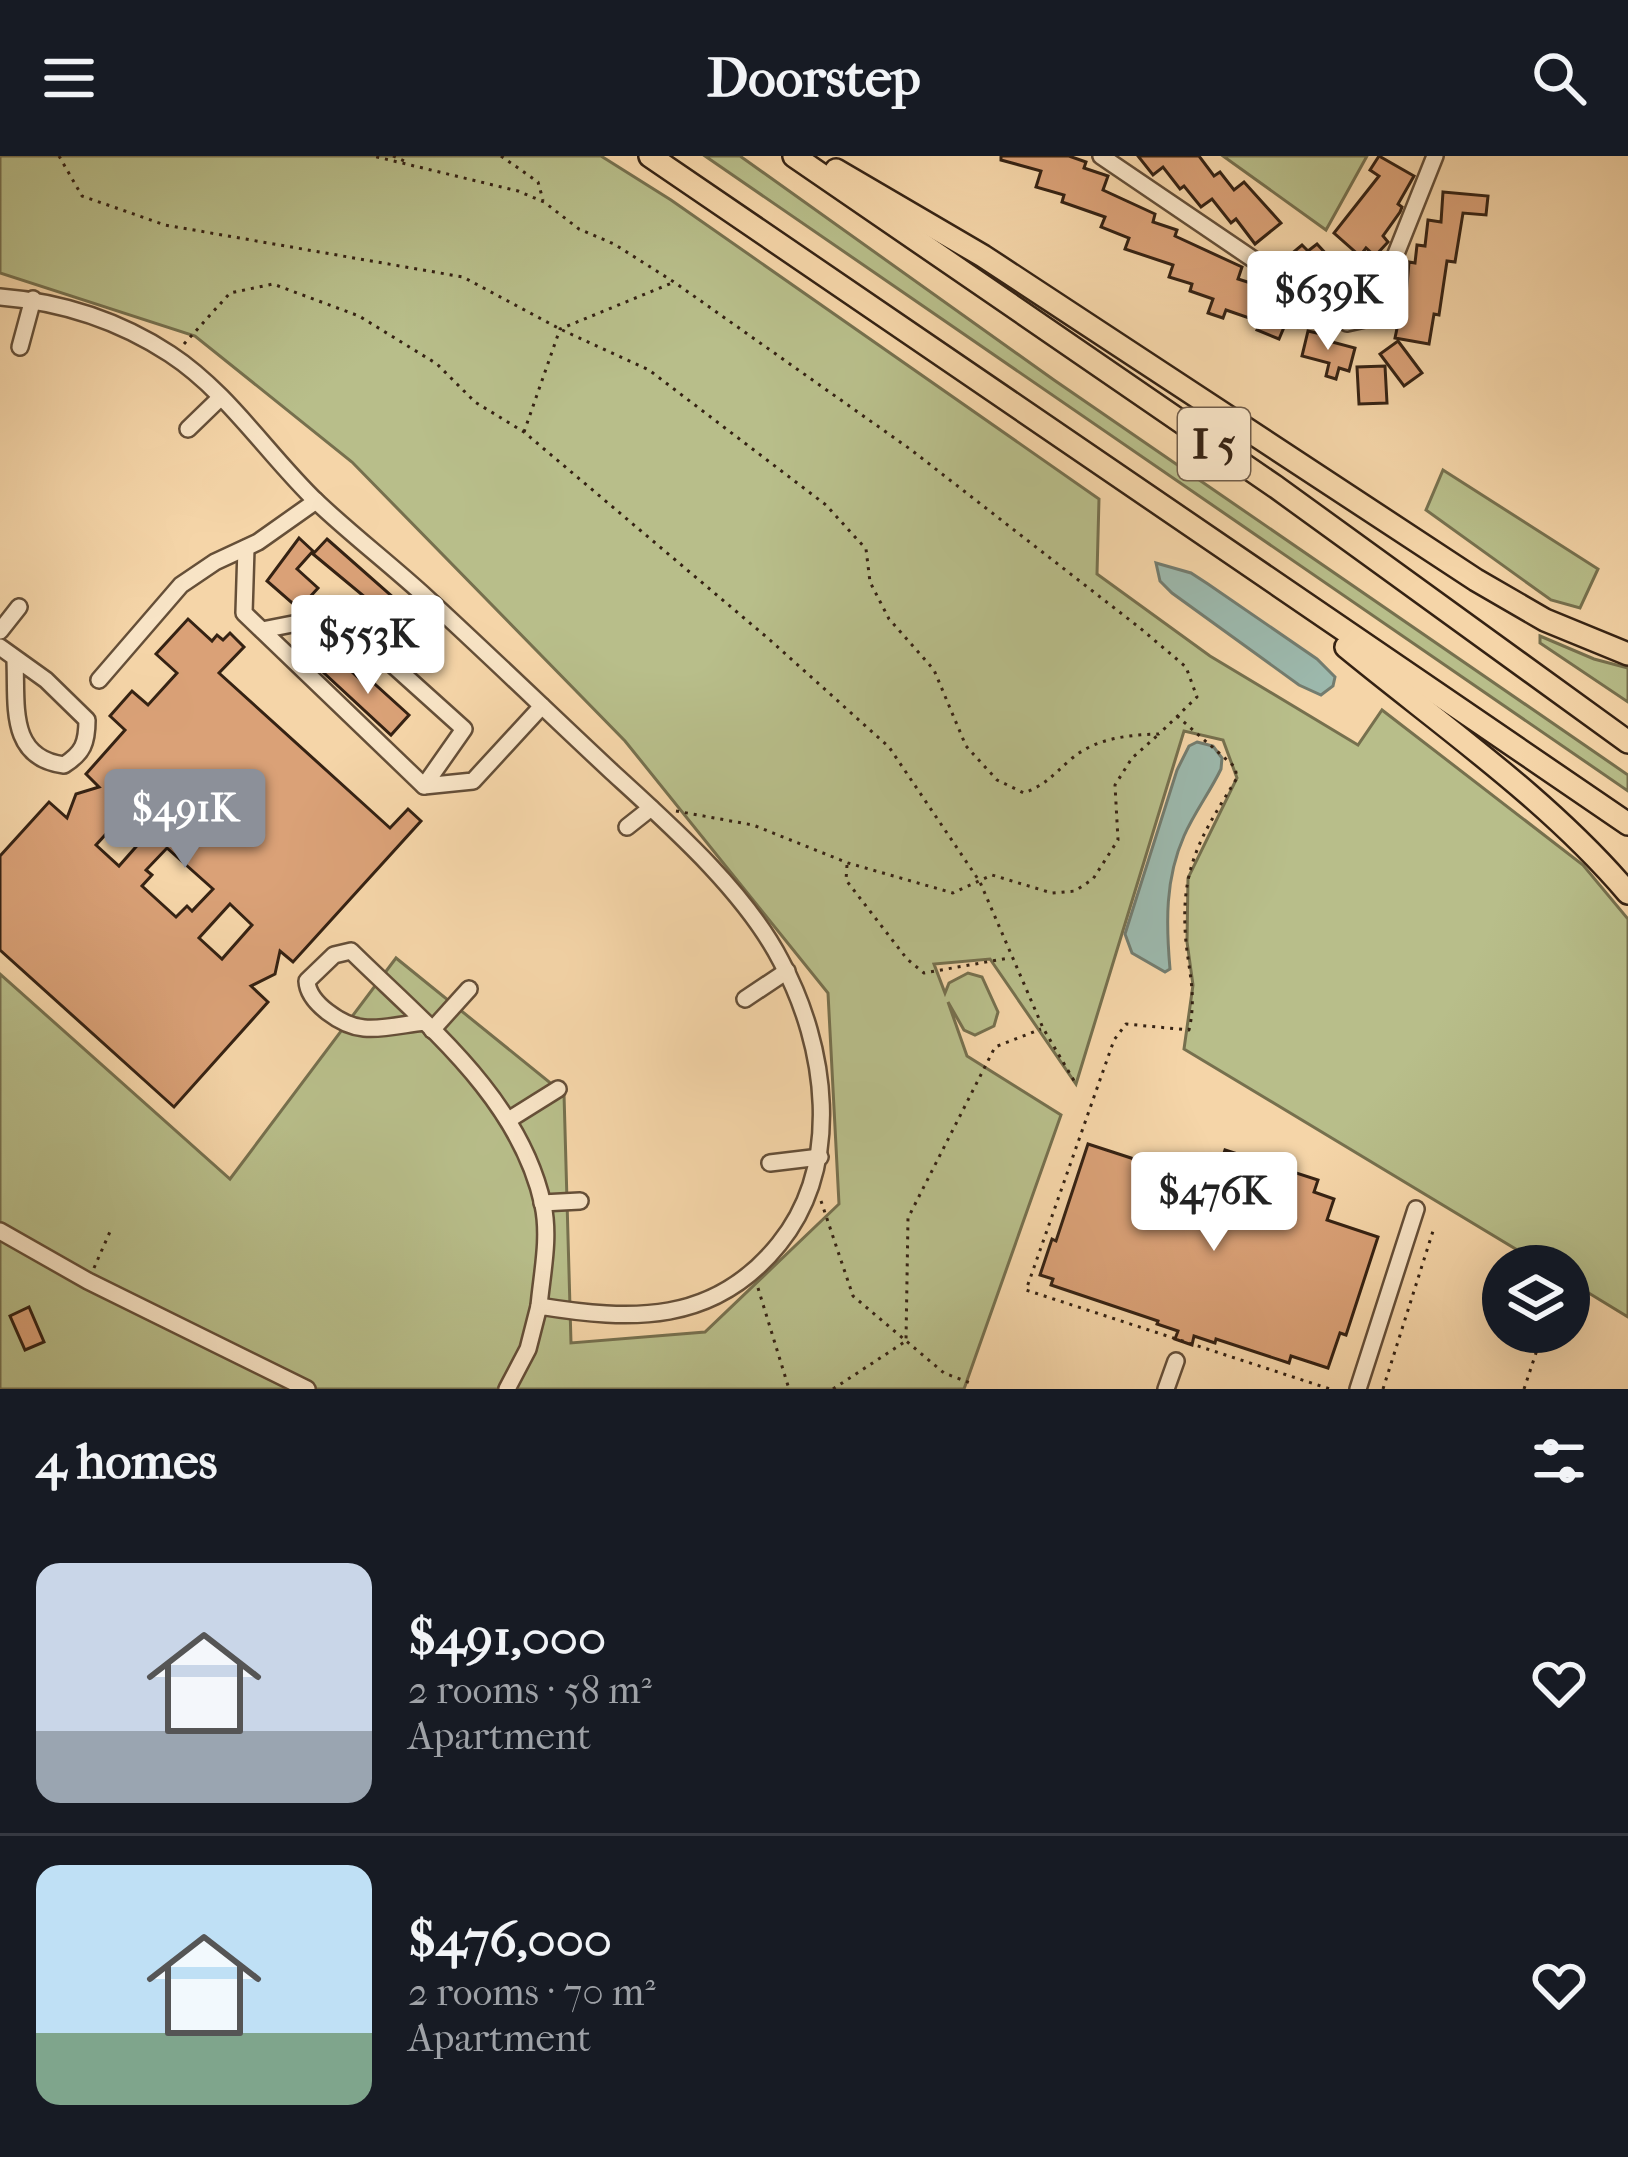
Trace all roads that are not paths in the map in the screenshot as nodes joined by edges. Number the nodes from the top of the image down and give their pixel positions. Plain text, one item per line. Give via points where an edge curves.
1 (650, 156) edge
2 (794, 156) edge
3 (813, 156) edge
4 (1101, 156) edge
5 (1435, 156) edge
6 (0, 297) edge
7 (33, 299) junction
8 (20, 346) dead end
9 (220, 398) junction
10 (188, 429) dead end
11 (316, 501) junction
12 (246, 548) junction
13 (1238, 559) junction
14 (19, 607) dead end
15 (262, 630) junction
16 (0, 631) edge
17 (0, 647) edge
18 (1628, 654) edge
19 (14, 661) junction
20 (99, 680) dead end
21 (542, 706) junction
22 (1628, 742) edge
23 (424, 786) junction
24 (651, 808) junction
25 (1628, 824) edge
26 (627, 827) dead end
27 (1628, 893) edge
28 (787, 971) junction
29 (469, 989) dead end
30 (745, 999) dead end
31 (428, 1026) junction
32 (558, 1089) dead end
33 (510, 1118) junction
34 (820, 1157) junction
35 (770, 1163) dead end
36 (580, 1201) dead end
37 (542, 1204) junction
38 (1416, 1209) dead end
39 (0, 1232) edge
40 (539, 1306) junction
41 (1176, 1361) dead end
42 (307, 1389) edge
43 (507, 1389) edge
44 (1166, 1389) edge
45 (1358, 1389) edge

1 - 13 highway, I 5
2 - 22 highway, I 5 via 1276,487
3 - 18 highway via 983,256 1476,580
4 - 5 street via 1337,320 1357,322 1374,309
6 - 7 street
7 - 8 street
7 - 9 street via 110,321 176,358
9 - 10 street
9 - 11 street
11 - 12 street
11 - 21 street
12 - 15 street via 244,613
12 - 20 street via 181,585
13 - 25 highway, I 5
13 - 27 highway via 1526,794
14 - 16 street
15 - 23 street
15 - 23 street via 308,621 354,630 464,730
17 - 19 street
19 - 19 street via 22,739 44,763 64,766 79,756 87,720
21 - 23 street via 473,781
21 - 24 street
24 - 26 street
24 - 28 street via 758,923
28 - 30 street
28 - 34 street via 821,1091
29 - 31 street
31 - 31 street via 350,1024 325,1009 307,981 351,951
31 - 33 street
32 - 33 street
33 - 37 street
34 - 35 street
34 - 40 street via 805,1205 762,1263 711,1298 668,1314
36 - 37 street
37 - 40 street
38 - 45 street
39 - 42 street
40 - 43 street
41 - 44 street

